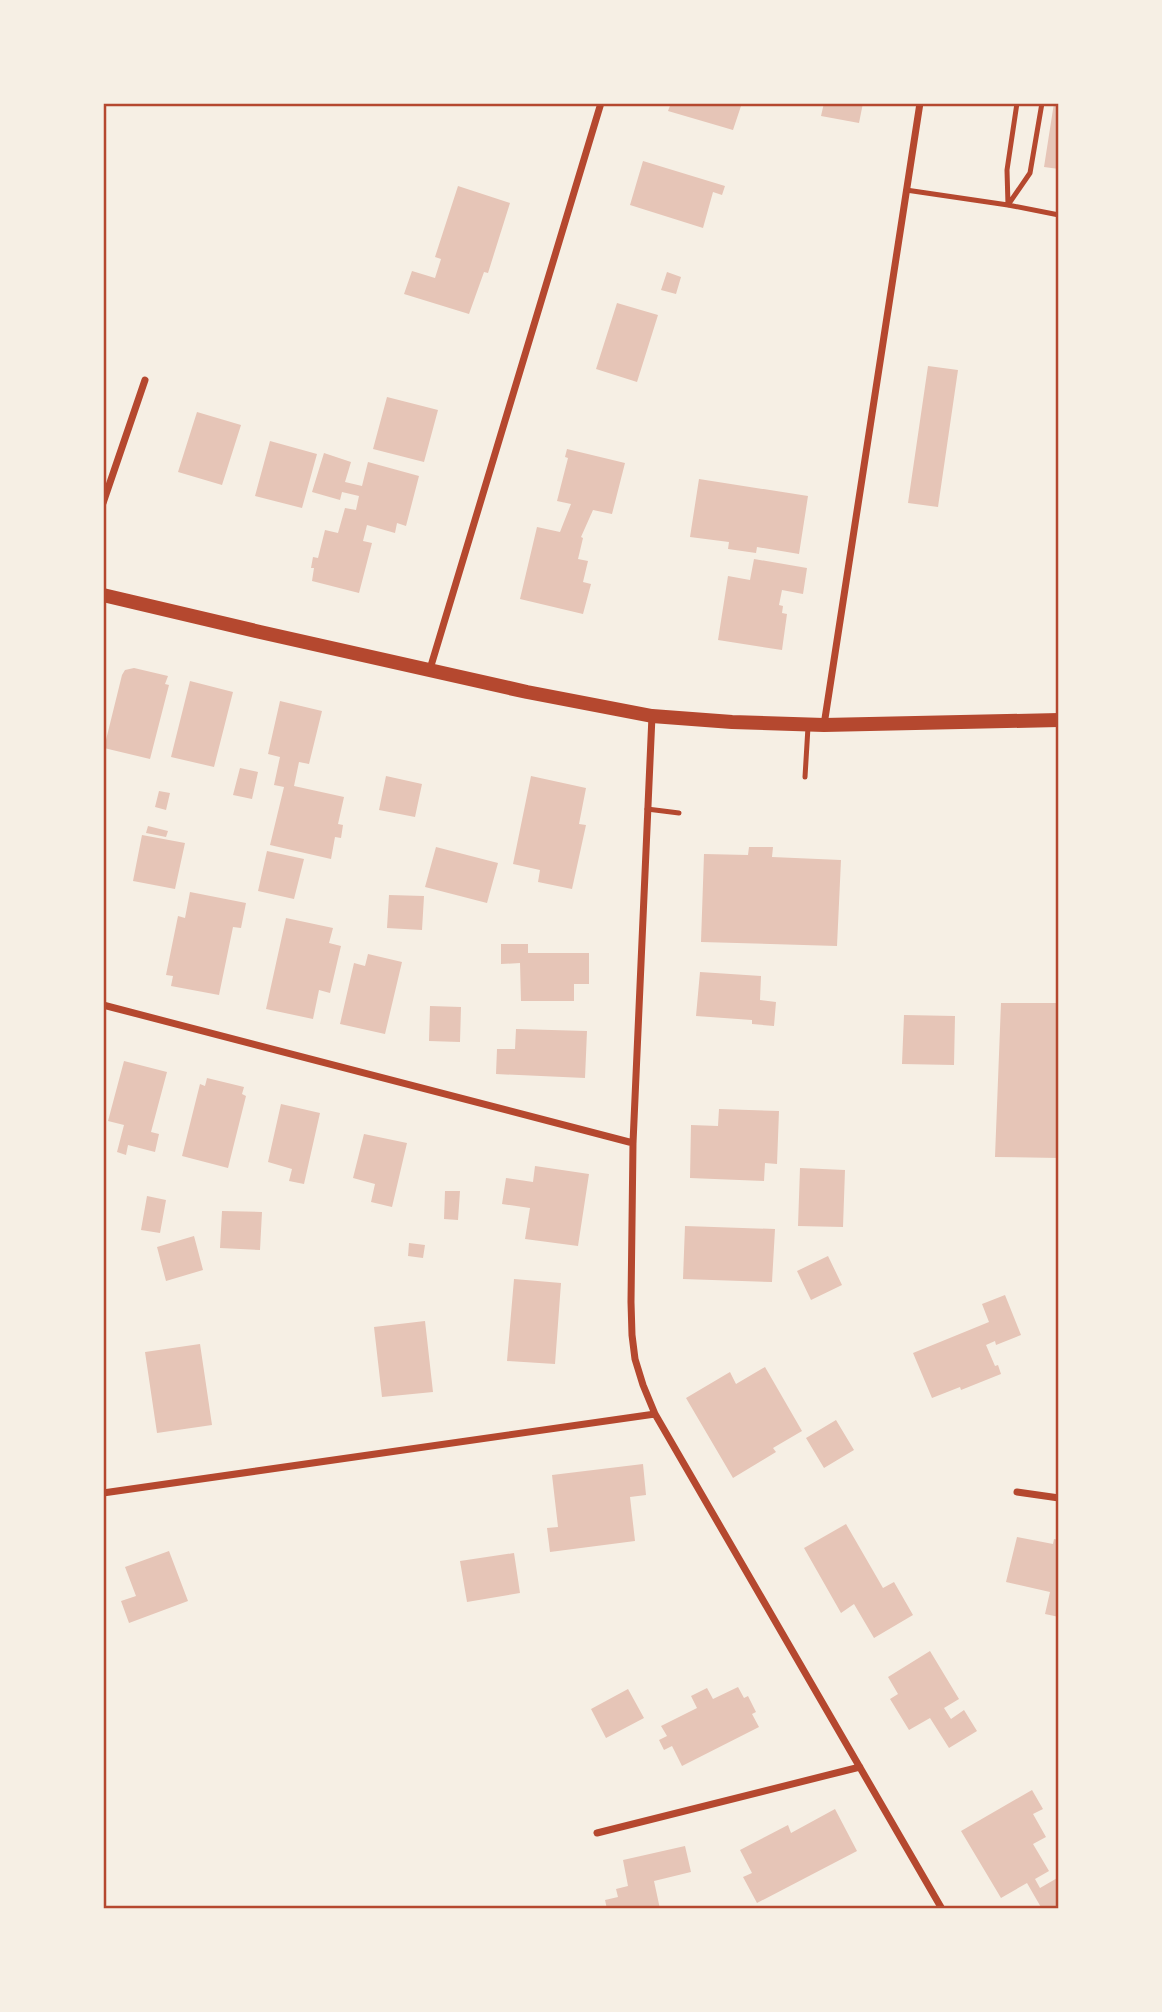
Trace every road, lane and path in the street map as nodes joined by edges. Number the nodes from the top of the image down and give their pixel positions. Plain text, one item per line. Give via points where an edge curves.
1 (601, 103) edge
2 (920, 103) edge
3 (1017, 103) edge
4 (1042, 103) edge
5 (906, 190) junction
6 (1008, 205) junction
7 (1059, 215) edge
8 (145, 380) dead end
9 (103, 503) edge
10 (103, 595) edge
11 (430, 669) junction
12 (652, 716) junction
13 (1059, 720) edge
14 (808, 724) junction
15 (824, 725) junction
16 (805, 777) dead end
17 (647, 810) junction
18 (679, 813) dead end
19 (103, 1006) edge
20 (634, 1143) junction
21 (655, 1414) junction
22 (1017, 1492) dead end
23 (103, 1493) edge
24 (1059, 1498) edge
25 (860, 1767) junction
26 (597, 1833) dead end
27 (942, 1909) edge

1 - 11 street
2 - 5 street
3 - 6 lane via 1007,170
4 - 6 lane via 1030,173
5 - 6 lane
5 - 15 street
6 - 7 lane
8 - 9 street
10 - 11 main road
11 - 12 main road
12 - 14 main road
12 - 17 street
13 - 15 main road
14 - 15 main road
14 - 16 lane
17 - 18 lane
17 - 20 street
19 - 20 street
20 - 21 street via 632,1335 635,1359
21 - 23 street
21 - 25 street
22 - 24 street
25 - 26 street
25 - 27 street

